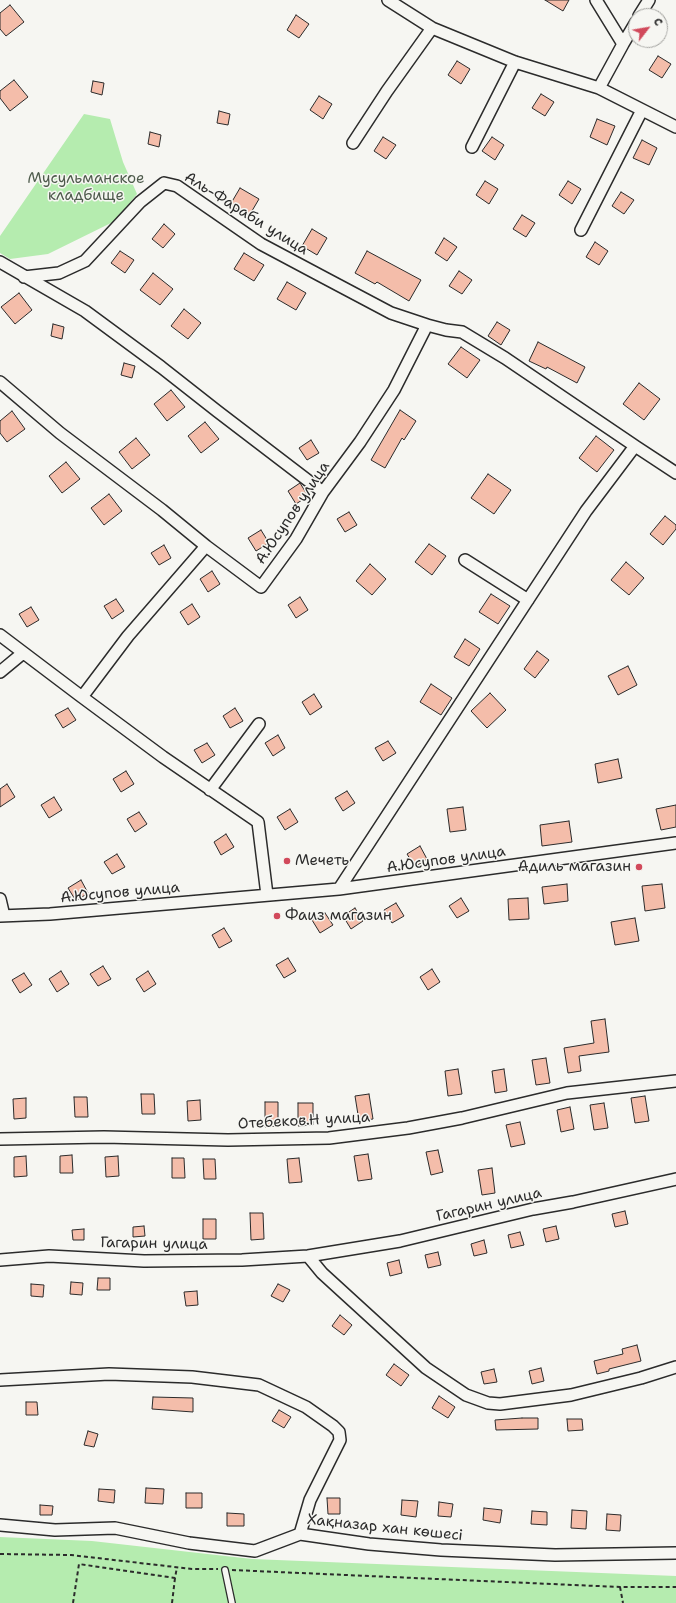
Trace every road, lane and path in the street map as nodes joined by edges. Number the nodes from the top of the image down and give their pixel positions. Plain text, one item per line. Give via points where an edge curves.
1 (388, 0) edge
2 (596, 0) edge
3 (432, 28) junction
4 (628, 36) edge
5 (623, 44) junction
6 (515, 62) junction
7 (599, 88) junction
8 (642, 110) junction
9 (676, 127) edge
10 (353, 144) dead end
11 (472, 147) dead end
12 (581, 230) dead end
13 (0, 262) edge
14 (24, 276) junction
15 (427, 325) junction
16 (0, 382) edge
17 (634, 446) junction
18 (676, 473) edge
19 (323, 492) junction
20 (206, 546) junction
21 (465, 560) dead end
22 (528, 600) junction
23 (0, 635) edge
24 (23, 653) junction
25 (0, 672) edge
26 (82, 697) junction
27 (259, 724) dead end
28 (210, 790) junction
29 (676, 843) edge
30 (339, 889) junction
31 (267, 895) junction
32 (0, 899) edge
33 (2, 916) edge
34 (676, 1081) edge
35 (0, 1139) edge
36 (676, 1179) edge
37 (308, 1256) junction
38 (0, 1260) edge
39 (676, 1367) edge
40 (0, 1380) edge
41 (0, 1525) edge
42 (300, 1534) junction
43 (676, 1553) edge
44 (0, 1554) edge
45 (177, 1567) junction
46 (225, 1570) junction
47 (175, 1578) junction
48 (620, 1587) junction
49 (676, 1587) edge
50 (74, 1603) edge
51 (172, 1603) edge
52 (232, 1603) edge
53 (623, 1603) edge

1 - 3 street
2 - 5 street
3 - 6 street
3 - 10 street
4 - 5 street
5 - 7 street
6 - 7 street
6 - 11 street
7 - 8 street
8 - 9 street
8 - 12 street
13 - 14 street
14 - 15 street, Аль-Фараби улица via 59,273 85,261 140,202 164,183 178,186 261,244 323,278 391,313
14 - 19 street via 85,311 162,367
15 - 17 street via 462,332 505,358
15 - 19 street, А.Юсупов улица via 394,390
16 - 20 street via 60,433
17 - 18 street
17 - 22 street, А.Юсупов улица via 586,511
19 - 20 street, А.Юсупов улица via 296,539 261,586
20 - 26 street via 128,636
21 - 22 street
22 - 30 street, А.Юсупов улица
23 - 24 street
24 - 25 street
24 - 26 street
26 - 28 street
27 - 28 street
28 - 31 street via 258,822
29 - 30 street, А.Юсупов улица
30 - 31 street, А.Юсупов улица
31 - 33 street, А.Юсупов улица
32 - 33 street
34 - 35 street, Отебеков.Н улица via 567,1093 423,1126 329,1138
36 - 37 street, Гагарин улица via 587,1200 533,1209 400,1241
37 - 38 street, Гагарин улица via 151,1261 48,1256
37 - 39 street via 322,1274 426,1368 466,1395 488,1403 571,1395
40 - 42 street via 109,1374 192,1376 259,1385 306,1407 333,1426 339,1432 340,1440 310,1500
41 - 42 street, Хақназар хан көшесі via 55,1530 115,1528 189,1543 255,1551
42 - 43 street, Хақназар хан көшесі via 361,1543 441,1550 554,1555
44 - 45 path via 71,1555
45 - 46 path
45 - 47 path
46 - 48 path
46 - 52 lane
47 - 50 path via 79,1564
47 - 51 path
48 - 49 path
48 - 53 path

